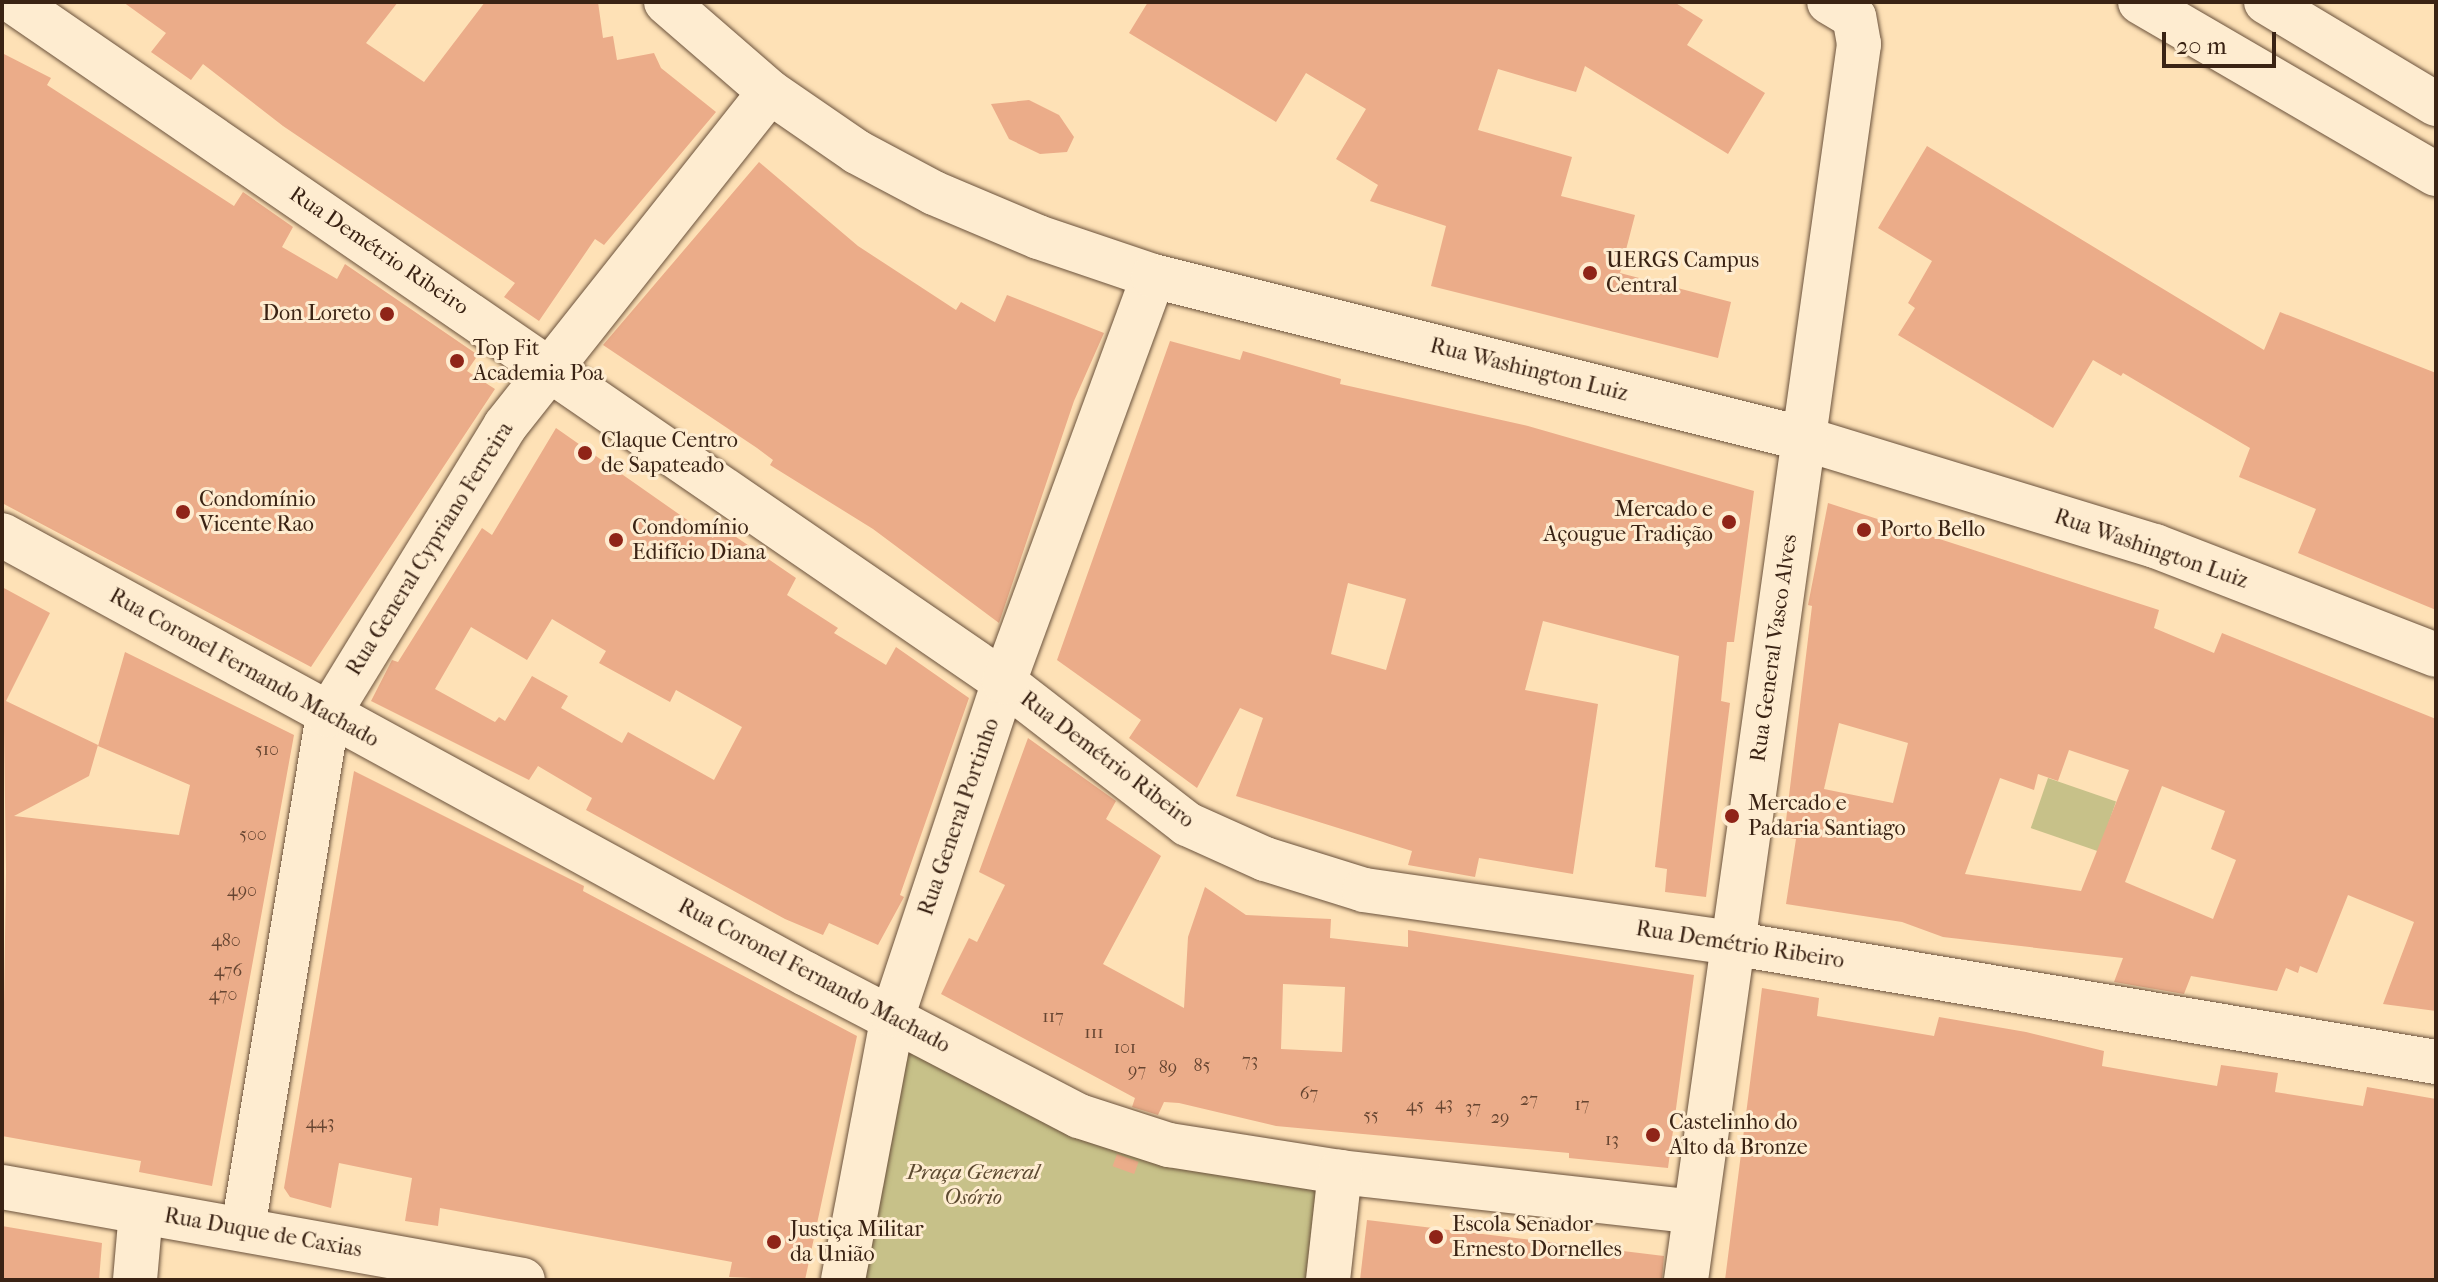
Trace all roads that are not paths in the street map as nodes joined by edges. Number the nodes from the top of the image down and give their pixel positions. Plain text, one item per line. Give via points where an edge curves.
1 (14, 2) edge
2 (666, 2) edge
3 (2140, 2) edge
4 (2266, 2) edge
5 (1841, 10) edge
6 (770, 92) junction
7 (2436, 104) edge
8 (2436, 174) edge
9 (1153, 276) junction
10 (550, 367) junction
11 (1805, 439) junction
12 (2, 535) edge
13 (2436, 655) edge
14 (1004, 682) junction
15 (328, 715) junction
16 (1731, 943) junction
17 (893, 1015) junction
18 (2436, 1062) edge
19 (1340, 1172) junction
20 (2, 1187) edge
21 (141, 1212) junction
22 (1695, 1212) junction
23 (243, 1228) junction
24 (135, 1280) edge
25 (523, 1280) edge
26 (843, 1280) edge
27 (1328, 1280) edge
28 (1686, 1280) edge

1 - 10 street, Rua Demétrio Ribeiro
2 - 6 street, Rua Washington Luiz
3 - 8 street
4 - 7 street
5 - 11 street, Rua General Vasco Alves via 1859,44
6 - 9 street, Rua Washington Luiz via 857,152 934,193
6 - 10 street, Rua General Cypriano Ferreira
9 - 11 street, Rua Washington Luiz
9 - 14 street, Rua General Portinho
10 - 14 street, Rua Demétrio Ribeiro
10 - 15 street, Rua General Cypriano Ferreira via 505,426
11 - 13 street, Rua Washington Luiz via 2155,546
11 - 16 street, Rua General Vasco Alves
12 - 15 street, Rua Coronel Fernando Machado
14 - 16 street, Rua Demétrio Ribeiro via 1187,824 1265,859 1364,890
14 - 17 street, Rua General Portinho
15 - 17 street, Rua Coronel Fernando Machado via 806,974
15 - 23 street, Rua General Cypriano Ferreira
16 - 18 street, Rua Demétrio Ribeiro
16 - 22 street, Rua General Vasco Alves
17 - 19 street, Rua Coronel Fernando Machado via 1079,1116 1169,1145
17 - 26 street, Rua General Portinho
19 - 22 street, Rua Coronel Fernando Machado
19 - 27 street
20 - 21 street, Rua Duque de Caxias
21 - 23 street, Rua Duque de Caxias
21 - 24 street
22 - 28 street, Rua General Vasco Alves
23 - 25 street, Rua Duque de Caxias

